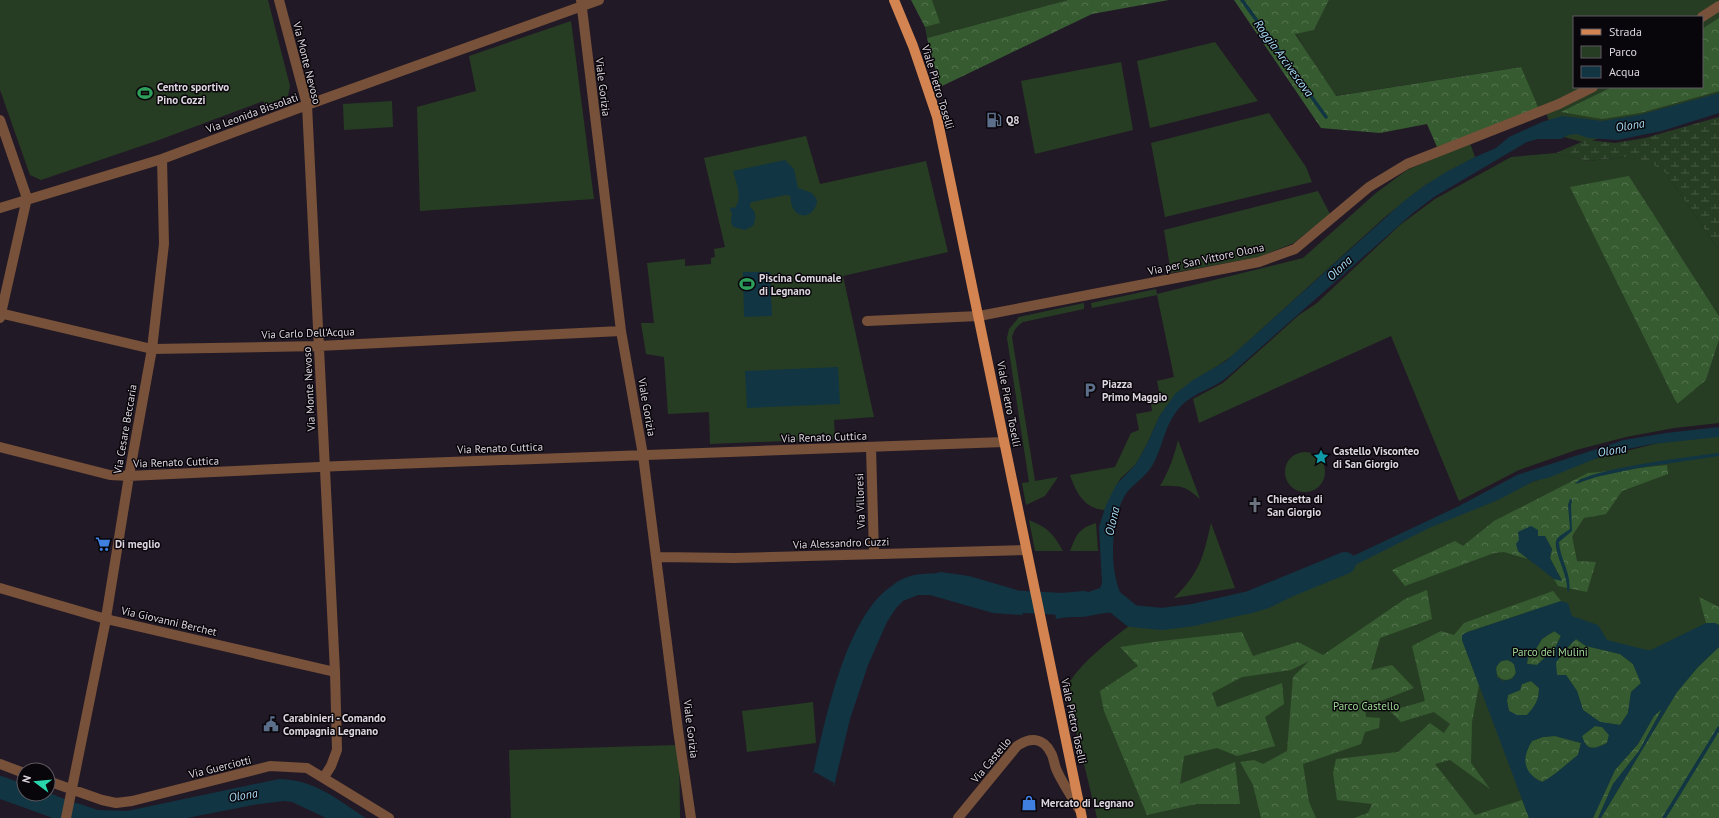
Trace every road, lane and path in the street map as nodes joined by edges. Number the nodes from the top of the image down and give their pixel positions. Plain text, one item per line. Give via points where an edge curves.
1 (279, 0) edge
2 (600, 0) edge
3 (894, 0) edge
4 (581, 3) edge
5 (1719, 6) edge
6 (1703, 16) edge
7 (1591, 88) edge
8 (307, 105) junction
9 (0, 120) edge
10 (162, 159) junction
11 (27, 198) junction
12 (0, 208) edge
13 (0, 314) edge
14 (979, 316) junction
15 (866, 321) dead end
16 (621, 331) junction
17 (319, 346) junction
18 (152, 349) junction
19 (1004, 442) junction
20 (0, 447) edge
21 (870, 448) junction
22 (643, 454) junction
23 (326, 467) junction
24 (129, 476) junction
25 (1026, 550) junction
26 (874, 553) junction
27 (657, 557) junction
28 (0, 588) edge
29 (106, 619) junction
30 (335, 672) junction
31 (0, 764) edge
32 (16, 770) edge
33 (324, 777) junction
34 (56, 785) edge
35 (71, 792) junction
36 (1081, 816) edge
37 (66, 818) edge
38 (389, 818) edge
39 (691, 818) edge
40 (958, 818) edge

1 - 8 street, Via Monte Nevoso
2 - 4 street, Via Leonida Bissolati
3 - 14 main road, Viale Pietro Toselli via 937,117
4 - 8 street, Via Leonida Bissolati
4 - 16 street, Viale Gorizia
5 - 6 street
7 - 14 street, Via per San Vittore Olona via 1559,104 1407,164 1369,187 1295,249 1259,262
8 - 10 street, Via Leonida Bissolati
8 - 17 street, Via Monte Nevoso
9 - 11 street
10 - 11 street, Via Leonida Bissolati
10 - 18 street, Via Cesare Beccaria via 164,244
11 - 12 street, Via Leonida Bissolati
11 - 13 street
13 - 18 street, Via Carlo Dell'Acqua
14 - 15 street, Via per San Vittore Olona
14 - 19 main road, Viale Pietro Toselli
16 - 17 street, Via Carlo Dell'Acqua
16 - 22 street, Viale Gorizia
17 - 18 street, Via Carlo Dell'Acqua
17 - 23 street, Via Monte Nevoso
18 - 24 street, Via Cesare Beccaria
19 - 21 street, Via Renato Cuttica
19 - 25 main road, Viale Pietro Toselli
20 - 24 street, Via Renato Cuttica via 110,475
21 - 22 street, Via Renato Cuttica
21 - 26 street, Via Villoresi
22 - 23 street, Via Renato Cuttica
22 - 27 street, Viale Gorizia
23 - 24 street, Via Renato Cuttica
23 - 30 street, Via Monte Nevoso
24 - 29 street, Via Cesare Beccaria
25 - 26 street, Via Alessandro Cuzzi
25 - 36 main road, Viale Pietro Toselli
26 - 27 street, Via Alessandro Cuzzi via 735,558
27 - 39 street, Viale Gorizia
28 - 29 street, Via Giovanni Berchet
29 - 30 street, Via Giovanni Berchet
29 - 35 street, Via Cesare Beccaria
30 - 33 street, Via Monte Nevoso via 336,750
31 - 32 street
33 - 35 street, Via Guerciotti via 307,768 270,766 132,801 116,803
33 - 38 street, Via Guerciotti
34 - 35 street, Via Guerciotti
35 - 37 street, Via Cesare Beccaria
36 - 40 street, Via Castello via 1057,771 1051,752 1035,739 1026,740 1017,746

